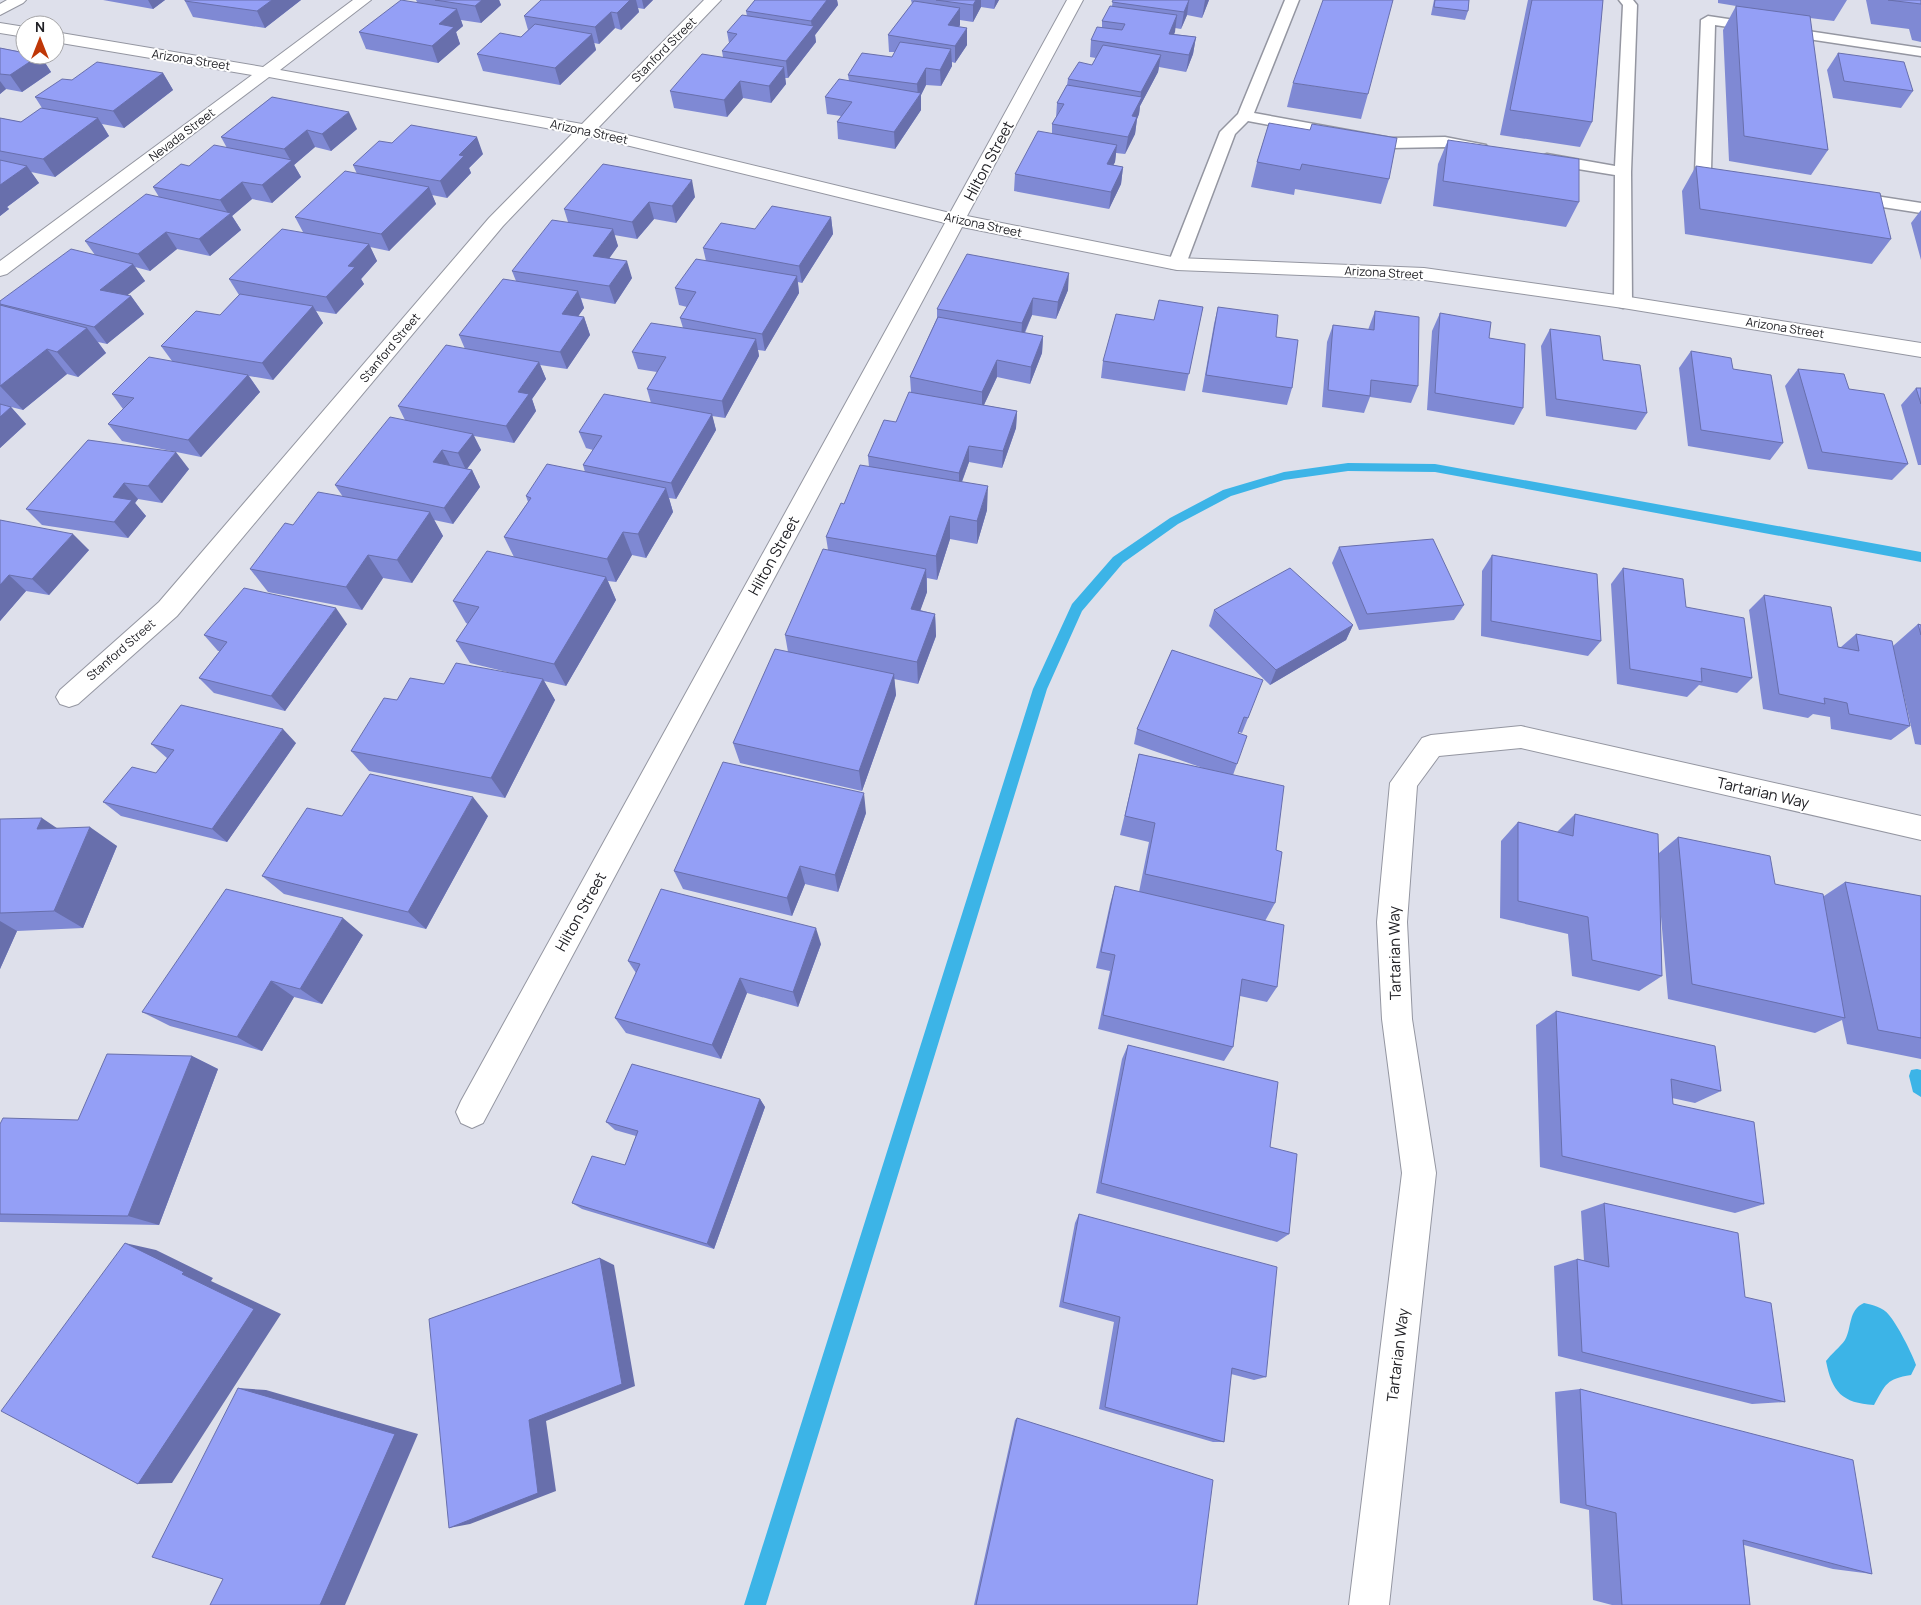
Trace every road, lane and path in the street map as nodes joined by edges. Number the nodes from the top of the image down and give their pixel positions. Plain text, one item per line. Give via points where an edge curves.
1 (18, 0) edge
2 (363, 0) edge
3 (713, 0) edge
4 (1075, 0) edge
5 (1292, 0) edge
6 (1626, 0) edge
7 (0, 10) edge
8 (0, 28) edge
9 (15, 30) edge
10 (65, 39) edge
11 (1921, 52) edge
12 (266, 72) junction
13 (1245, 116) junction
14 (585, 130) junction
15 (1492, 150) edge
16 (1529, 156) edge
17 (1623, 172) junction
18 (1741, 180) edge
19 (1836, 195) edge
20 (1921, 208) edge
21 (957, 220) junction
22 (1177, 264) junction
23 (0, 270) edge
24 (1623, 302) junction
25 (1921, 350) edge
26 (69, 696) dead end
27 (1921, 828) edge
28 (472, 1112) dead end
29 (1369, 1605) edge

1 - 7 street
2 - 12 street, Nevada Street
3 - 14 street, Stanford Street
4 - 21 street, Hilton Street
5 - 13 lane
6 - 17 lane via 1630,5
8 - 9 street
10 - 12 street, Arizona Street
11 - 18 lane via 1708,20 1703,173
12 - 14 street, Arizona Street
12 - 23 street, Nevada Street
13 - 15 lane via 1391,143 1445,142
13 - 22 lane via 1228,132
14 - 21 street, Arizona Street
14 - 26 street, Stanford Street via 496,222 168,609
16 - 17 lane
17 - 24 lane
19 - 20 lane
21 - 22 street, Arizona Street
21 - 28 street, Hilton Street
22 - 24 street, Arizona Street via 1424,274
24 - 25 street, Arizona Street
27 - 29 street, Tartarian Way via 1521,738 1431,746 1404,783 1392,922 1397,1019 1419,1173

